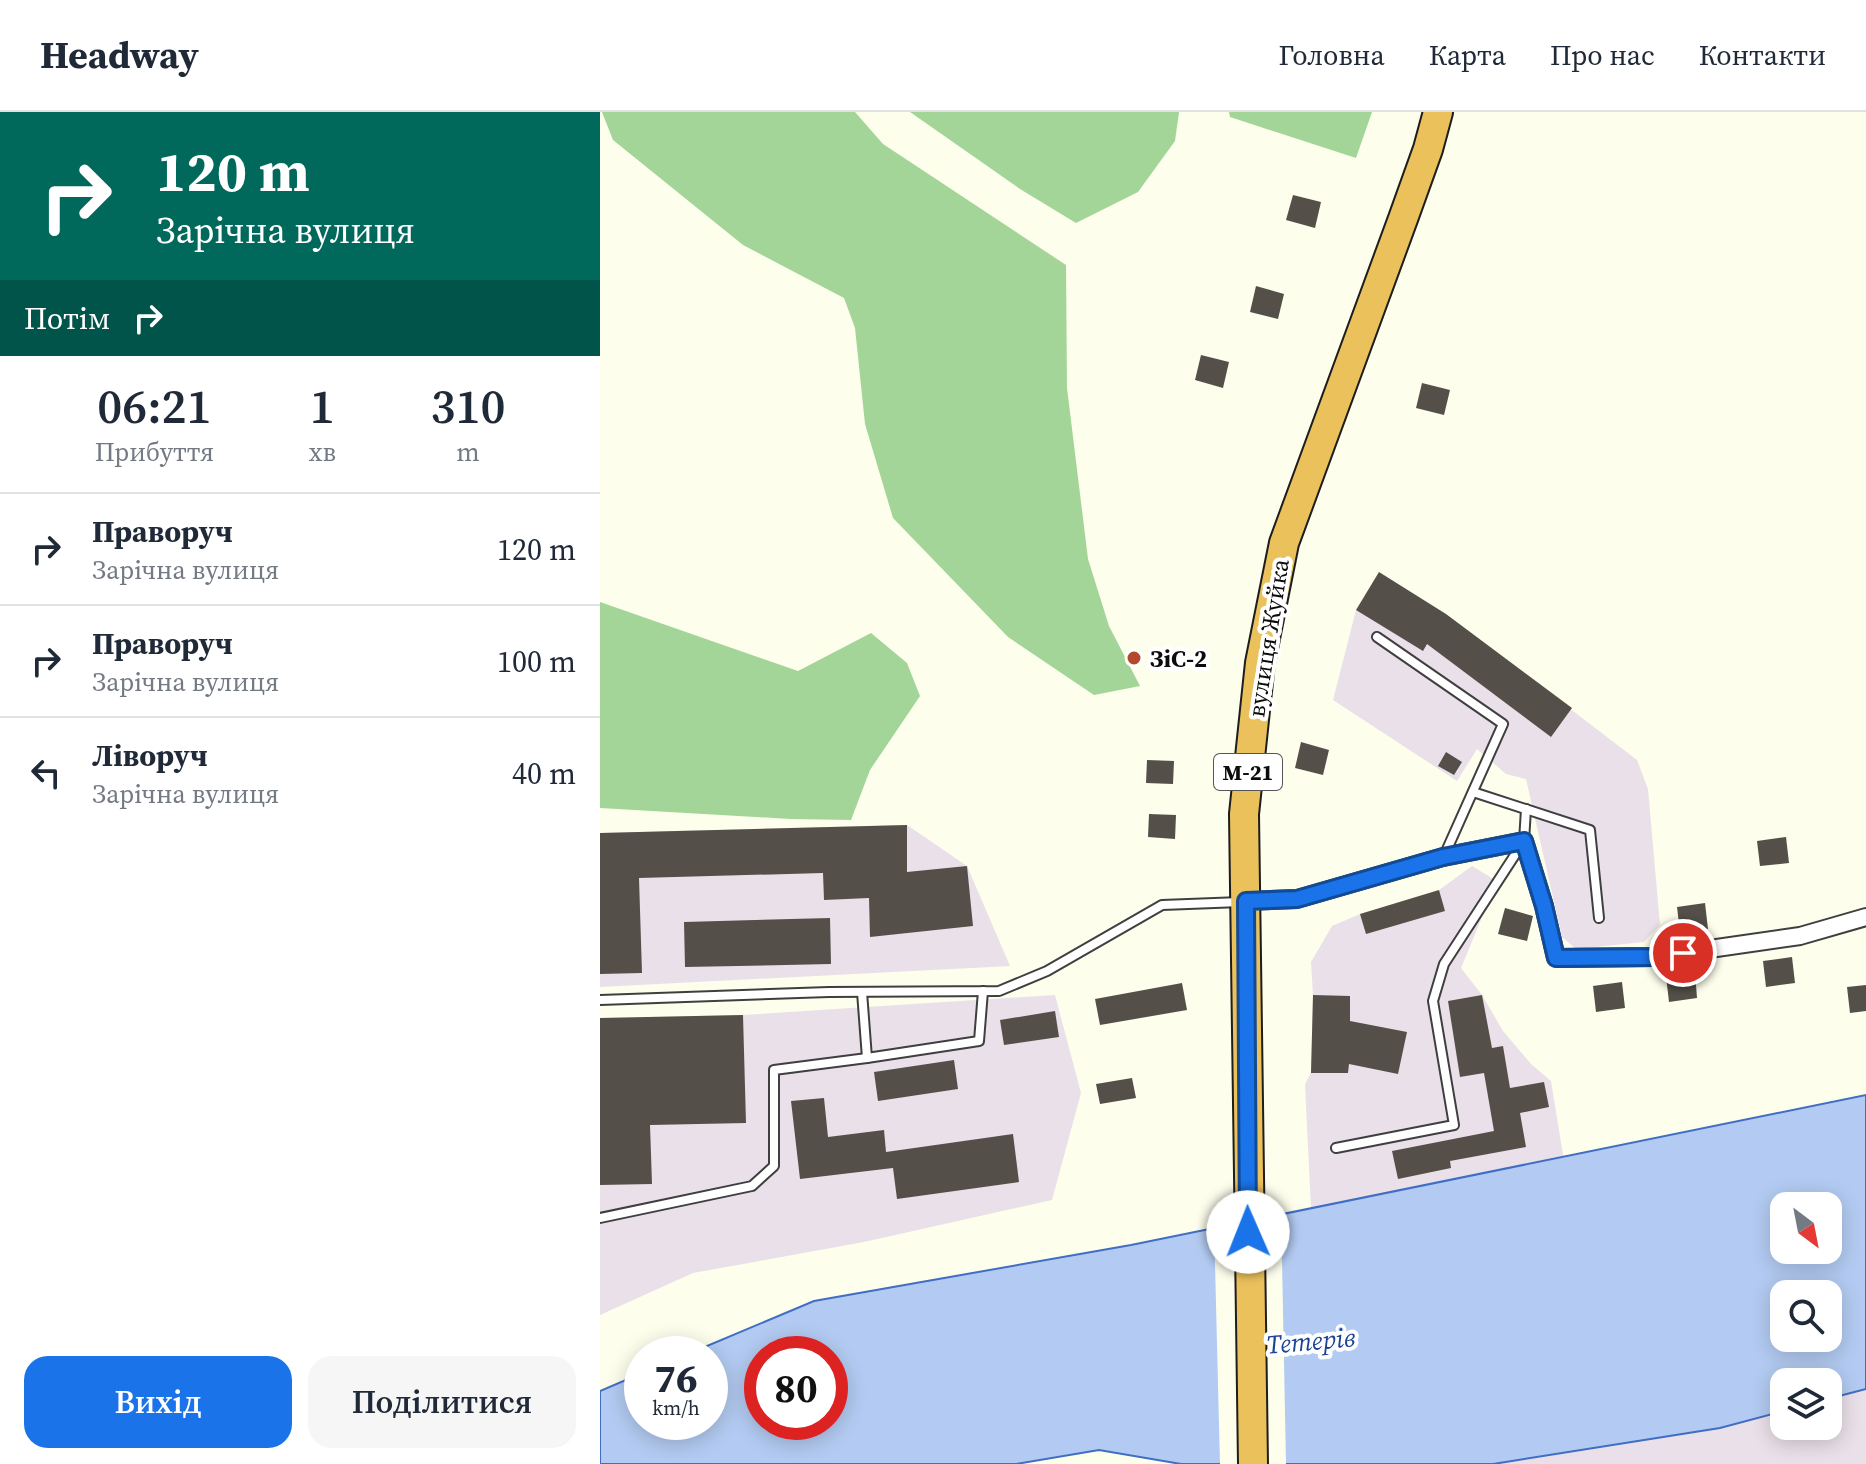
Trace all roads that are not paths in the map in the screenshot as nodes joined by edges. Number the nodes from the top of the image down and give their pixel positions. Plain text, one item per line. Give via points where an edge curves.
1 (1438, 112) edge
2 (1377, 637) dead end
3 (1473, 792) junction
4 (1526, 809) junction
5 (1524, 841) junction
6 (1443, 857) junction
7 (1246, 901) junction
8 (1866, 917) edge
9 (1599, 918) dead end
10 (983, 991) junction
11 (862, 992) junction
12 (600, 1000) edge
13 (867, 1058) junction
14 (1336, 1148) dead end
15 (600, 1218) edge
16 (1253, 1464) edge

1 - 7 highway, вулиця Жуйка / М-21 via 1284,543 1260,663 1250,753 1244,814
2 - 3 lane via 1503,724
3 - 4 lane
3 - 6 lane
4 - 5 lane
4 - 9 lane via 1590,830
5 - 6 street
5 - 8 street via 1556,958 1654,957 1800,936
5 - 14 lane via 1444,964 1433,1001 1454,1125
6 - 7 street via 1297,899
7 - 10 lane via 1162,905 1047,971 999,991
7 - 16 highway, вулиця Жуйка / М-21
10 - 11 lane
10 - 13 lane via 979,1041
11 - 12 lane
11 - 13 lane
13 - 15 lane via 774,1070 774,1166 752,1186

